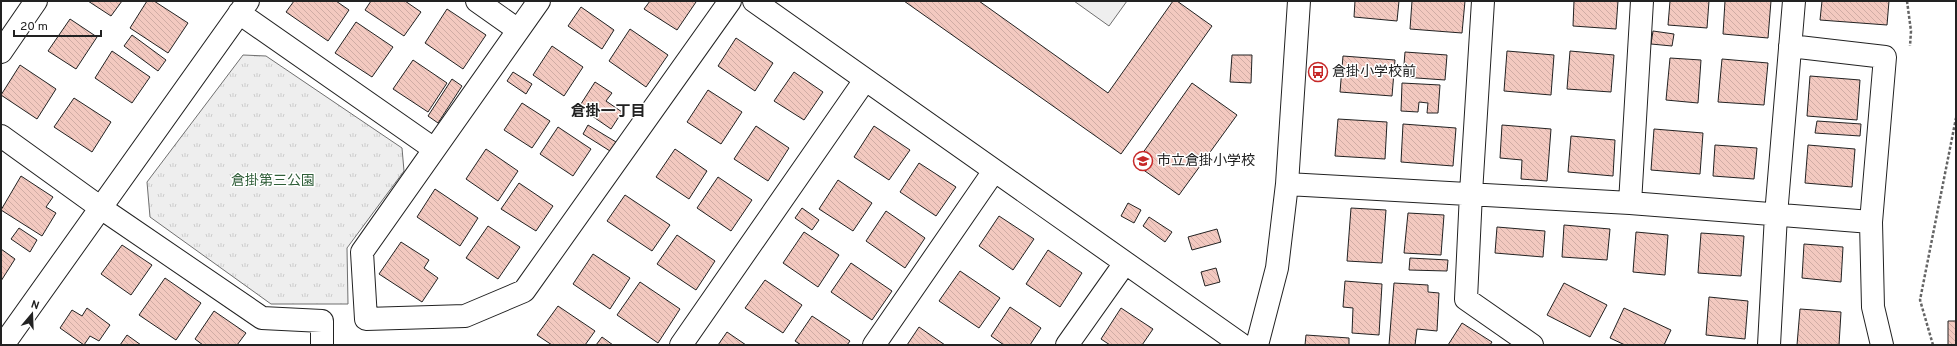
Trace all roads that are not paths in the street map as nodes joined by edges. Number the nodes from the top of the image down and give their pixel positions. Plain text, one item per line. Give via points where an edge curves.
1 (36, 1) edge
2 (477, 1) edge
3 (538, 1) edge
4 (730, 1) edge
5 (754, 1) edge
6 (1299, 1) edge
7 (1483, 1) edge
8 (1642, 1) edge
9 (1794, 1) edge
10 (244, 7) edge
11 (518, 30) junction
12 (1790, 46) junction
13 (1, 52) edge
14 (866, 80) junction
15 (1, 136) edge
16 (434, 149) junction
17 (994, 171) junction
18 (1287, 184) junction
19 (1470, 194) junction
20 (1630, 203) junction
21 (101, 208) junction
22 (1776, 215) junction
23 (1871, 222) junction
24 (1125, 263) junction
25 (6, 344) edge
26 (322, 345) edge
27 (681, 345) edge
28 (874, 345) edge
29 (1067, 345) edge
30 (1242, 345) edge
31 (1257, 345) edge
32 (1532, 345) edge
33 (1768, 345) edge
34 (1882, 345) edge

1 - 13 street
2 - 11 street
3 - 11 street
4 - 16 street via 524,291 465,316 366,319 362,252
5 - 14 street
6 - 18 street
7 - 19 street
8 - 20 street
9 - 12 street
10 - 16 street
10 - 21 street
11 - 16 street
12 - 22 street
12 - 23 street via 1885,57
14 - 17 street
14 - 27 street
15 - 21 street
17 - 24 street
17 - 28 street
18 - 19 street
18 - 31 street via 1277,268
19 - 20 street
19 - 32 street via 1466,299
20 - 22 street
21 - 25 street
21 - 26 street via 262,318 322,321
22 - 23 street
22 - 33 street
23 - 34 street via 1873,308
24 - 29 street
24 - 30 street

